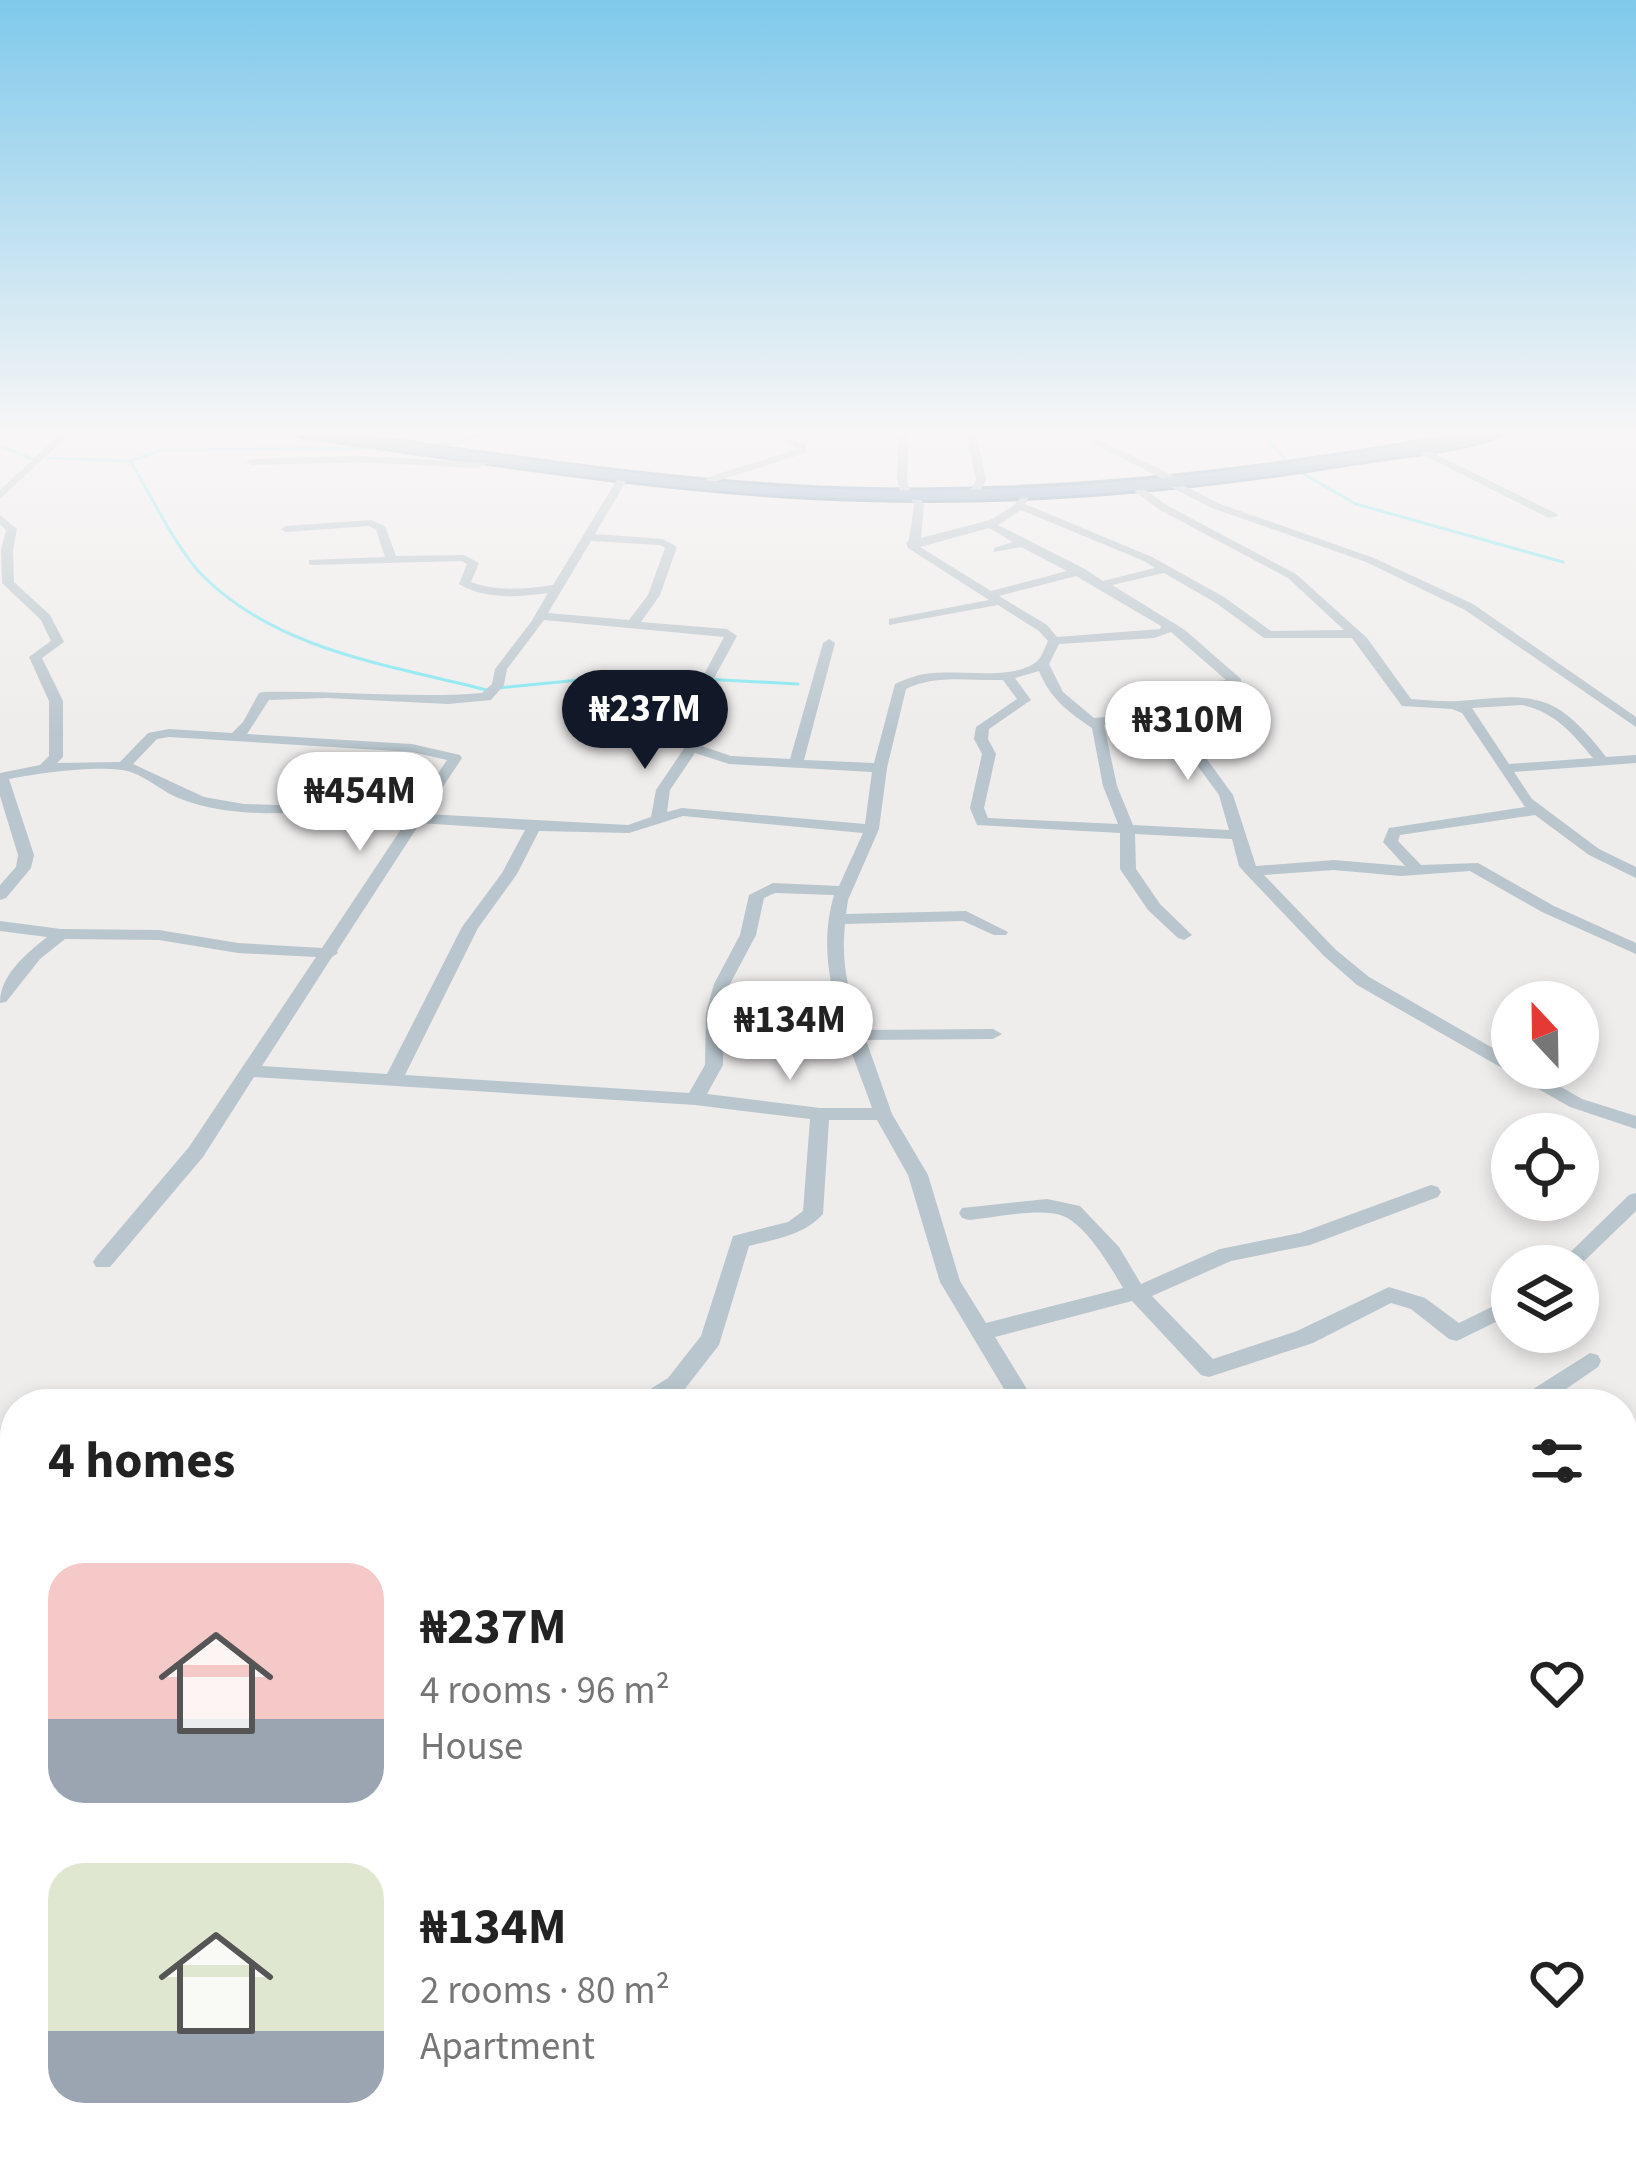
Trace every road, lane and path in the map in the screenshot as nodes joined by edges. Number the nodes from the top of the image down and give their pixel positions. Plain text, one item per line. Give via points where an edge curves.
1 (11, 533) edge
2 (383, 533) edge
3 (591, 533) edge
4 (914, 533) edge
5 (966, 533) edge
6 (1010, 533) edge
7 (1091, 533) edge
8 (1212, 533) edge
9 (1292, 533) edge
10 (588, 537) junction
11 (912, 543) junction
12 (1022, 543) junction
13 (998, 550) dead end
14 (391, 557) junction
15 (314, 562) dead end
16 (1166, 569) junction
17 (1081, 571) junction
18 (1102, 584) junction
19 (556, 588) junction
20 (994, 598) junction
21 (540, 616) junction
22 (893, 622) dead end
23 (634, 624) junction
24 (1167, 626) junction
25 (1353, 634) junction
26 (1054, 641) junction
27 (829, 644) dead end
28 (1044, 667) junction
29 (1004, 674) junction
30 (1187, 689) dead end
31 (1454, 705) junction
32 (1093, 722) junction
33 (1636, 723) edge
34 (236, 737) junction
35 (692, 747) junction
36 (1601, 759) junction
37 (1636, 759) edge
38 (796, 764) junction
39 (124, 766) junction
40 (45, 768) junction
41 (880, 768) junction
42 (1505, 768) junction
43 (0, 777) edge
44 (302, 809) dead end
45 (1536, 810) junction
46 (415, 818) junction
47 (658, 820) junction
48 (533, 826) junction
49 (872, 829) junction
50 (1127, 829) junction
51 (1238, 835) junction
52 (1417, 870) junction
53 (1251, 871) junction
54 (1636, 873) edge
55 (845, 891) junction
56 (0, 895) edge
57 (838, 920) junction
58 (0, 926) edge
59 (1000, 932) dead end
60 (61, 934) junction
61 (1184, 935) dead end
62 (1636, 949) edge
63 (330, 953) junction
64 (0, 998) edge
65 (993, 1034) dead end
66 (853, 1035) junction
67 (1491, 1054) edge
68 (251, 1071) junction
69 (394, 1078) junction
70 (1552, 1089) edge
71 (695, 1100) junction
72 (820, 1114) junction
73 (883, 1114) junction
74 (1636, 1123) edge
75 (1431, 1192) dead end
76 (1636, 1201) edge
77 (969, 1213) dead end
78 (1589, 1245) edge
79 (104, 1262) dead end
80 (1135, 1292) junction
81 (1491, 1316) edge
82 (979, 1334) junction
83 (1590, 1361) dead end
84 (668, 1389) edge
85 (1014, 1389) edge
86 (1549, 1389) edge

1 - 40 street via 8,583 46,617 58,642 35,657 56,701 56,757
2 - 14 street
3 - 10 street
4 - 11 street
5 - 11 street
6 - 12 street
7 - 16 street
8 - 25 street via 1281,568
9 - 33 street via 1469,607
10 - 19 street
10 - 23 street via 671,547
11 - 20 street
12 - 13 street
12 - 17 street
14 - 15 street
14 - 19 street via 469,560 465,584 486,591
16 - 18 street
16 - 25 street via 1268,635
17 - 18 street
17 - 20 street
18 - 24 street
19 - 21 street
20 - 22 street
20 - 26 street
21 - 23 street
21 - 34 street via 485,697 264,696
23 - 35 street via 731,636 706,682
24 - 26 street via 1154,634
24 - 30 street via 1236,682
25 - 31 street via 1403,700
26 - 28 street
27 - 38 street
28 - 29 street
28 - 32 street via 1058,698
29 - 41 street via 908,680 893,699
29 - 50 street via 1024,700 983,727 989,754 978,819
31 - 36 street via 1532,700
31 - 42 street via 1485,732
32 - 50 street
32 - 51 street via 1174,724 1226,795
34 - 39 street via 156,735
34 - 46 street via 455,758
35 - 38 street via 729,760
35 - 47 street via 663,790
36 - 37 street
36 - 42 street
38 - 41 street
39 - 40 street
39 - 44 street via 152,773 184,796 247,811
40 - 43 street
41 - 49 street
42 - 45 street
43 - 56 street via 26,855
45 - 52 street via 1400,828 1390,842
45 - 54 street
46 - 48 street
46 - 63 street
47 - 48 street via 629,829
47 - 49 street via 715,812
48 - 69 street via 470,926
49 - 55 street
50 - 51 street
50 - 61 street via 1135,882
51 - 53 street
52 - 53 street
52 - 62 street via 1484,869
53 - 67 street via 1343,967
55 - 57 street
55 - 71 street via 773,888 757,895 722,984 714,1065
57 - 59 street via 966,916
57 - 66 street via 834,954
58 - 60 street
60 - 63 street
60 - 64 street
63 - 68 street
65 - 66 street
66 - 73 street
68 - 69 street
68 - 79 street
69 - 71 street
70 - 74 street
71 - 72 street
72 - 73 street
72 - 84 street via 813,1214 740,1241 711,1339
73 - 82 street via 918,1175 950,1282
75 - 80 street via 1303,1240 1227,1254
76 - 78 street
77 - 80 street via 1073,1211 1112,1252
80 - 81 street via 1209,1369 1305,1337 1389,1295 1418,1303 1457,1333
80 - 82 street
82 - 85 street
83 - 86 street

